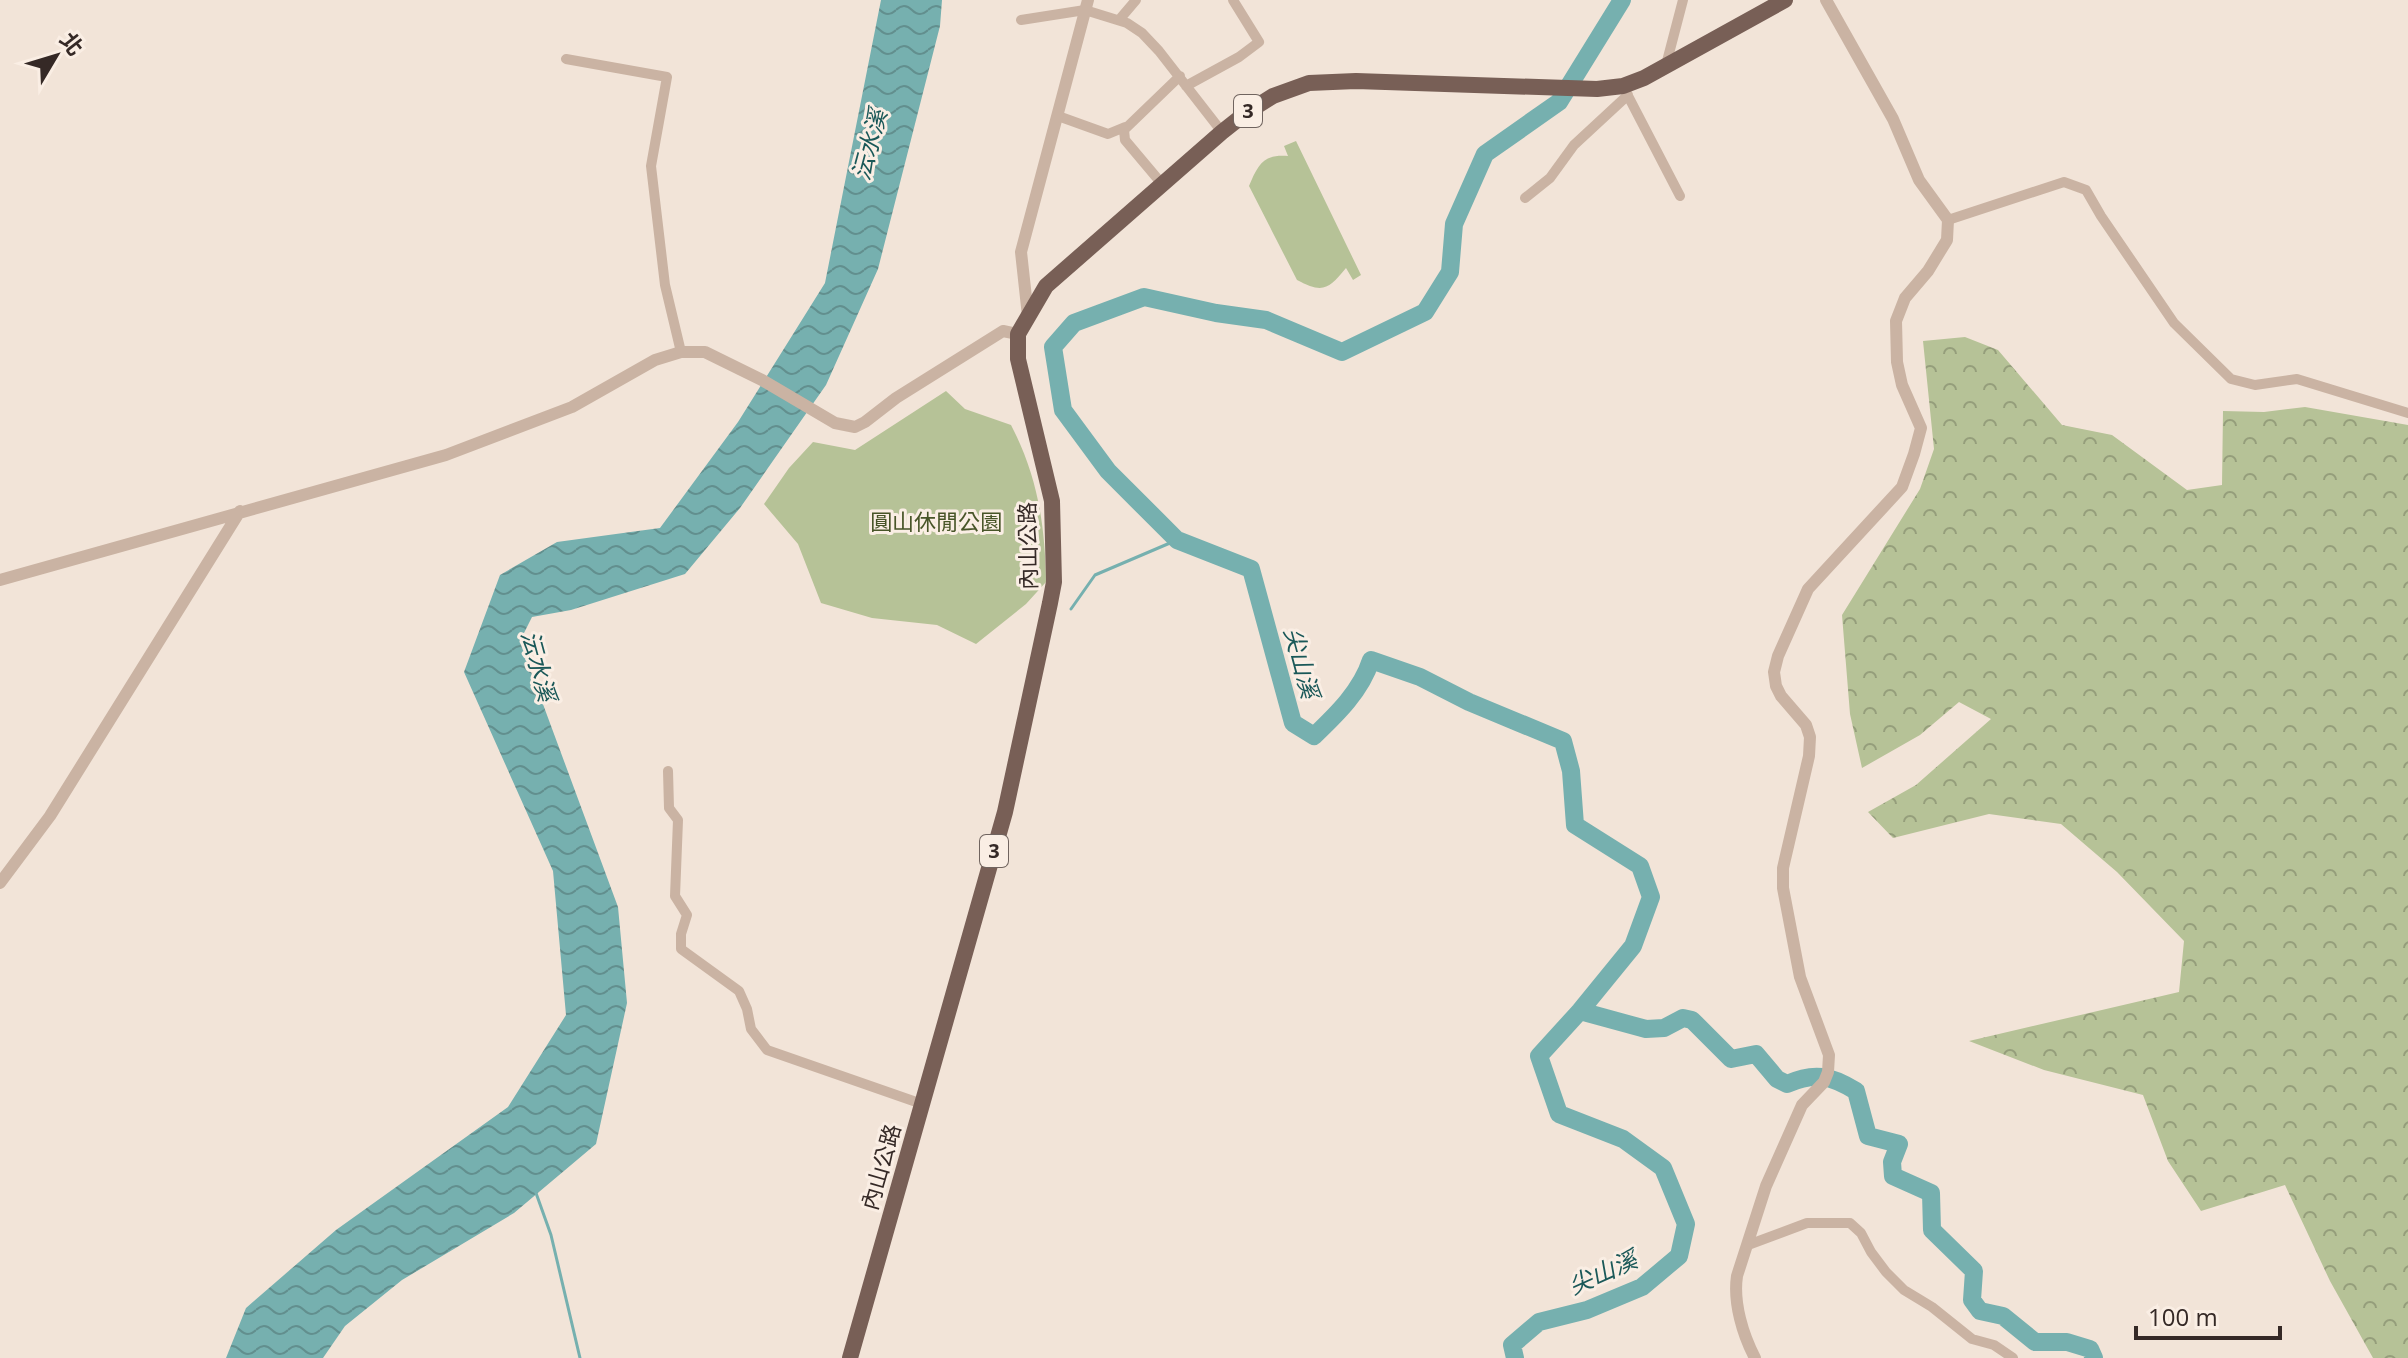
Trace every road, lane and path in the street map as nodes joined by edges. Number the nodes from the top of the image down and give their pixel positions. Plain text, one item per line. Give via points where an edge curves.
1 (1136, 0) edge
2 (1233, 0) edge
3 (1683, 0) edge
4 (1785, 0) edge
5 (1826, 0) edge
6 (1087, 5) edge
7 (1021, 20) dead end
8 (1119, 20) junction
9 (566, 59) dead end
10 (1666, 65) junction
11 (1183, 81) junction
12 (1625, 90) junction
13 (1058, 116) junction
14 (1125, 127) junction
15 (1222, 132) junction
16 (1162, 184) junction
17 (1680, 196) dead end
18 (1525, 198) dead end
19 (1948, 220) junction
20 (1028, 316) junction
21 (1018, 334) junction
22 (681, 352) junction
23 (2408, 413) edge
24 (240, 511) junction
25 (0, 580) edge
26 (668, 771) dead end
27 (0, 883) edge
28 (922, 1104) junction
29 (1748, 1245) junction
30 (850, 1358) edge
31 (1755, 1358) edge
32 (2013, 1358) edge

1 - 8 street
2 - 11 street via 1259,42 1239,57
3 - 10 street
4 - 10 main road, 3
5 - 19 street via 1893,119 1919,180
6 - 7 street
6 - 8 street
6 - 13 street
8 - 11 street via 1142,33
9 - 22 street via 667,77 651,166 665,285
10 - 12 main road, 3
11 - 14 street
11 - 15 street
12 - 15 main road, 3 via 1309,83 1273,96
12 - 17 street
12 - 18 street via 1550,178
13 - 14 street via 1108,134
13 - 20 street via 1021,252
14 - 16 street via 1125,140
15 - 16 main road, 3
16 - 20 main road, 3 via 1046,286
19 - 23 street via 2064,182 2075,185 2086,190 2174,323 2231,379 2255,385 2297,379
19 - 29 street via 1947,240 1905,298 1896,321 1902,385 1921,428 1902,487 1808,589 1774,672 1781,696 1799,714 1810,737 1783,888 1800,977 1829,1055 1826,1077 1802,1105 1766,1186
20 - 21 main road, 3
21 - 22 street via 1003,331 855,427 835,423 705,352
21 - 28 main road, 內山公路 / 3 via 1020,373 1052,501 1054,582 1005,812
22 - 24 street via 655,360 572,407 446,455
24 - 25 street
24 - 27 street via 50,816
26 - 28 street via 669,808 678,820 675,896 687,915 681,949 739,991 751,1029 767,1050
28 - 30 main road, 內山公路 / 3
29 - 31 street via 1735,1288 1745,1338
29 - 32 street via 1807,1223 1850,1223 1904,1290 1972,1339

